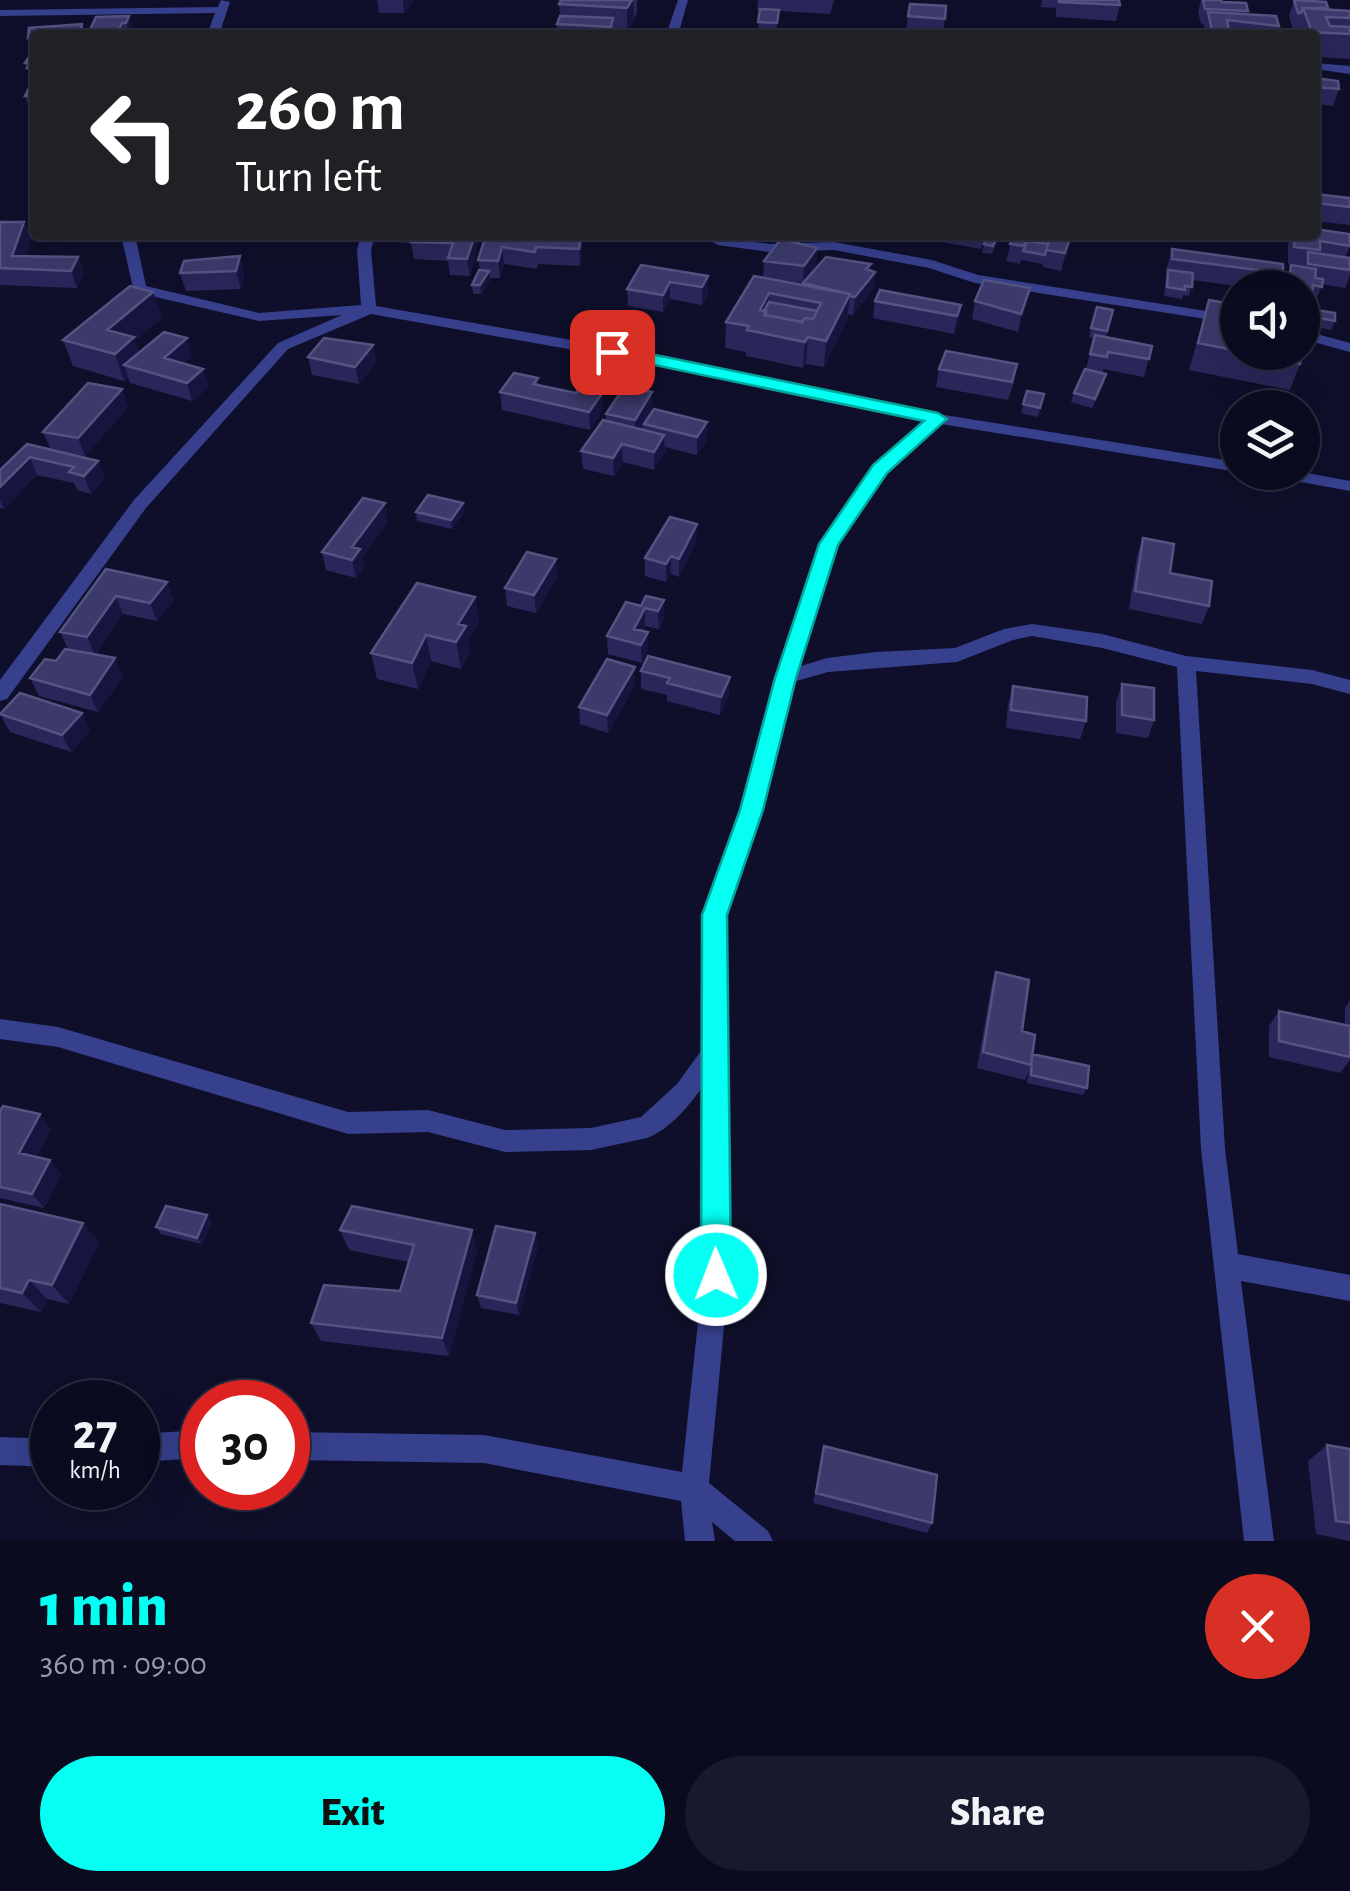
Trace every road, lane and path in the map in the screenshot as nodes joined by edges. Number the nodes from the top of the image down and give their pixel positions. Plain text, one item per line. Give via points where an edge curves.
1 (684, 0) edge
2 (223, 5) edge
3 (0, 13) edge
4 (215, 30) edge
5 (674, 30) edge
6 (1320, 67) edge
7 (1350, 70) edge
8 (129, 240) edge
9 (367, 240) edge
10 (716, 240) edge
11 (369, 308) junction
12 (1220, 317) edge
13 (1320, 339) edge
14 (1350, 348) edge
15 (938, 419) junction
16 (1220, 464) edge
17 (1320, 480) edge
18 (1350, 486) edge
19 (1186, 663) junction
20 (785, 678) junction
21 (1350, 687) edge
22 (0, 694) edge
23 (0, 1029) edge
24 (712, 1054) junction
25 (1228, 1264) junction
26 (1350, 1288) edge
27 (310, 1446) edge
28 (0, 1450) edge
29 (30, 1452) edge
30 (694, 1488) junction
31 (700, 1541) edge
32 (758, 1541) edge
33 (1259, 1541) edge

1 - 5 street
2 - 3 street
2 - 4 street
6 - 7 street
8 - 11 street via 138,289 259,317
9 - 11 street
10 - 12 street via 770,248 834,246 974,279
11 - 15 street
11 - 22 street via 283,346 140,504
13 - 14 street
15 - 16 street
15 - 20 street via 880,469 828,544
17 - 18 street
19 - 20 street via 1032,630 957,655 876,658
19 - 21 street
19 - 25 street via 1213,1150
20 - 24 street via 751,810 714,915
23 - 24 street via 58,1037 348,1123 428,1121 505,1141 592,1139 647,1127 685,1092
24 - 30 street via 716,1275
25 - 26 street
25 - 33 street
27 - 30 street via 484,1448
28 - 29 street
30 - 31 street
30 - 32 street

